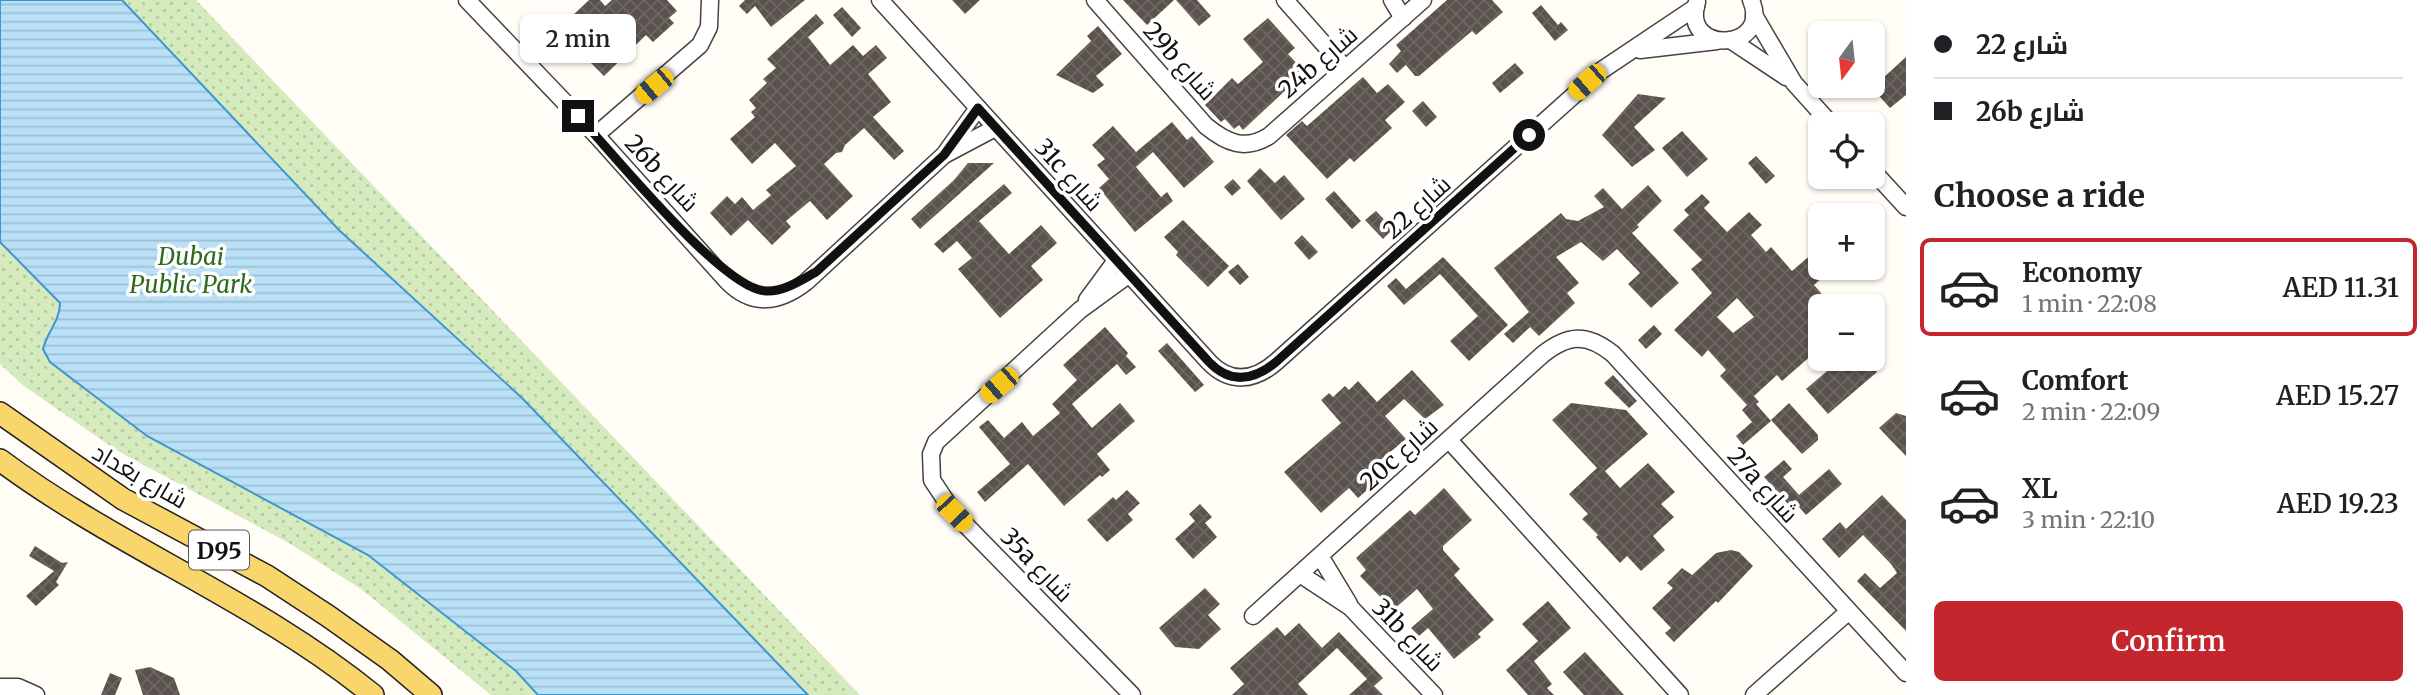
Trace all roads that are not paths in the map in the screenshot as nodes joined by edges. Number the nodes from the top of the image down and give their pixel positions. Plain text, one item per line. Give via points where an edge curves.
1 (467, 0) edge
2 (710, 0) edge
3 (719, 0) edge
4 (880, 0) edge
5 (1094, 0) edge
6 (1284, 0) edge
7 (1392, 0) edge
8 (1417, 2) edge
9 (1697, 4) edge
10 (1752, 5) edge
11 (1403, 18) junction
12 (1724, 41) junction
13 (1630, 51) junction
14 (693, 53) junction
15 (1345, 68) junction
16 (1794, 83) junction
17 (978, 108) junction
18 (1819, 112) edge
19 (995, 128) junction
20 (596, 135) junction
21 (1238, 145) joint
22 (944, 155) junction
23 (1885, 184) edge
24 (1906, 207) edge
25 (1115, 262) junction
26 (1128, 275) junction
27 (1080, 310) junction
28 (1581, 337) joint
29 (1227, 376) joint
30 (0, 413) edge
31 (1448, 440) junction
32 (2, 463) edge
33 (1320, 556) junction
34 (1300, 574) junction
35 (1350, 607) junction
36 (1848, 612) junction
37 (1254, 616) dead end
38 (1906, 673) edge
39 (0, 687) edge
40 (36, 695) edge
41 (373, 695) edge
42 (431, 695) edge
43 (1132, 695) edge
44 (1434, 695) edge
45 (1680, 695) edge
46 (1754, 695) edge

1 - 20 street, 26b شارع
2 - 14 street via 709,27
3 - 14 street via 717,31
4 - 17 street, 31c شارع
5 - 21 street, 29b شارع via 1206,126
6 - 15 street
7 - 11 street
8 - 11 street, 24b شارع
9 - 12 street via 1700,28
9 - 13 street, شارع 22
10 - 12 street via 1745,34
10 - 16 street
11 - 15 street, 24b شارع
12 - 13 street, شارع 22
12 - 16 street
13 - 29 street, شارع 22 via 1602,69 1267,370 1248,378
14 - 20 street
15 - 21 street, 24b شارع via 1269,136
16 - 18 street
17 - 19 street, 31c شارع
17 - 22 street, 26b شارع
19 - 22 street, 26b شارع
19 - 25 street, 31c شارع
20 - 22 street, 26b شارع via 737,291 768,301 783,297 816,272
23 - 24 street
25 - 26 street, 31c شارع
25 - 27 street, 35a شارع
26 - 27 street, 35a شارع
26 - 29 street, 31c شارع
27 - 43 street, 35a شارع via 943,433 932,454 932,480 954,513
28 - 31 street, 20c شارع via 1550,348
28 - 36 street, 27a شارع via 1614,354
30 - 42 main road, شارع بغداد / D95 via 123,499 267,576 390,660
31 - 33 street, 20c شارع
31 - 45 street
32 - 41 main road, D95 via 94,524 248,609
33 - 34 street, 20c شارع
33 - 35 street, 31b شارع
34 - 35 street, 31b شارع
34 - 37 street, 20c شارع
35 - 44 street, 31b شارع
36 - 38 street, 27a شارع
36 - 46 street
39 - 40 street via 18,687

